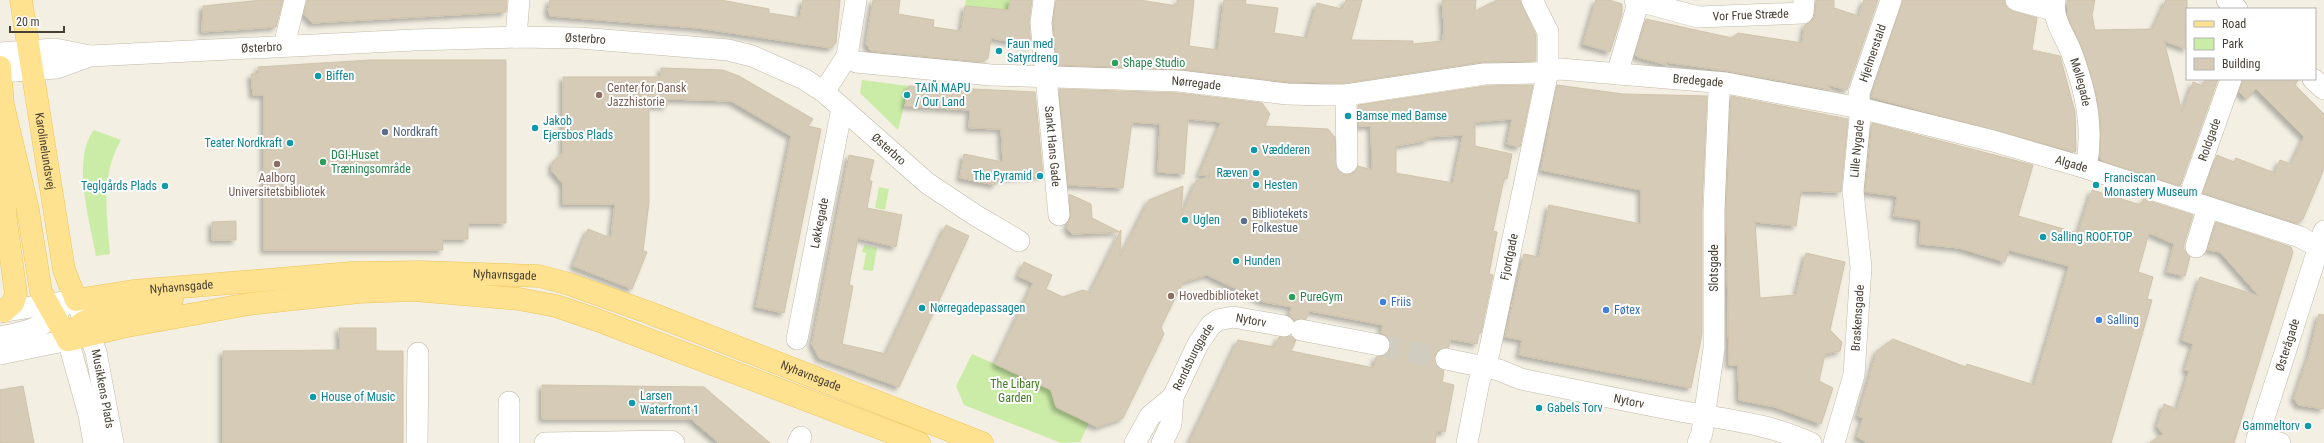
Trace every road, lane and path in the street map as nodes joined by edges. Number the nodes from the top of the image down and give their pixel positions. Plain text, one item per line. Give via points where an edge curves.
1 (21, 0) edge
2 (295, 0) edge
3 (519, 0) edge
4 (856, 0) edge
5 (1044, 0) edge
6 (1532, 0) edge
7 (1638, 0) edge
8 (1891, 0) edge
9 (2016, 0) edge
10 (2227, 0) edge
11 (2054, 5) edge
12 (1803, 7) edge
13 (2236, 8) edge
14 (516, 37) junction
15 (284, 46) junction
16 (0, 53) edge
17 (30, 60) junction
18 (856, 62) dead end
19 (0, 67) edge
20 (0, 72) edge
21 (1542, 72) junction
22 (1617, 74) junction
23 (1045, 78) junction
24 (2232, 80) edge
25 (2314, 80) edge
26 (2324, 89) edge
27 (1719, 91) dead end
28 (824, 92) junction
29 (1346, 95) junction
30 (3, 105) junction
31 (842, 108) junction
32 (1860, 108) junction
33 (1347, 163) dead end
34 (2086, 168) junction
35 (1853, 190) joint
36 (2188, 200) junction
37 (2208, 207) junction
38 (1059, 215) dead end
39 (1019, 241) dead end
40 (2322, 242) edge
41 (2196, 247) dead end
42 (251, 282) junction
43 (60, 306) junction
44 (2, 312) edge
45 (1218, 320) joint
46 (87, 329) junction
47 (0, 337) edge
48 (797, 339) dead end
49 (68, 340) junction
50 (1378, 345) tunnel mouth
51 (418, 353) dead end
52 (0, 354) edge
53 (1446, 359) tunnel mouth
54 (1485, 367) junction
55 (1172, 397) junction
56 (509, 402) dead end
57 (1705, 416) junction
58 (2257, 441) edge
59 (94, 443) edge
60 (113, 443) edge
61 (417, 443) edge
62 (509, 443) edge
63 (545, 443) edge
64 (674, 443) edge
65 (919, 443) edge
66 (982, 443) edge
67 (1135, 443) edge
68 (1162, 443) edge
69 (1467, 443) edge
70 (1698, 443) edge
71 (1811, 443) edge
72 (1834, 443) edge
73 (2280, 443) edge

1 - 17 main road, Karolinelundsvej
2 - 15 street
3 - 14 street
4 - 28 street via 847,56
5 - 23 street, Sankt Hans Gade via 1041,23
6 - 21 street, Fjordgade via 1548,32
7 - 12 street, Vor Frue Stræde via 1698,17
7 - 22 street
8 - 32 street, Hjelmerstald via 1860,93
9 - 11 street
10 - 13 street
11 - 34 street, Møllegade via 2072,54 2089,120 2091,141
14 - 15 street, Østerbro
14 - 28 street, Østerbro via 580,38 728,50 775,65
15 - 17 street, Østerbro via 90,56 57,68
16 - 17 street, Østerbro
17 - 20 street, Østerbro
17 - 43 main road, Karolinelundsvej via 64,270
18 - 23 street, Nørregade
19 - 20 main road, Karolinelundsvej
20 - 30 main road, Karolinelundsvej
21 - 22 street, Bredegade via 1560,69
21 - 29 street, Nørregade via 1484,74
21 - 54 street, Fjordgade
22 - 32 street, Bredegade via 1726,83
23 - 29 street, Nørregade via 1179,81 1287,94
23 - 38 street, Sankt Hans Gade
24 - 36 street, Roldgade
25 - 26 street
27 - 57 street, Slotsgade via 1714,210 1714,348
28 - 31 street, Østerbro
29 - 33 street
30 - 43 main road, Karolinelundsvej via 28,210 41,292
30 - 44 main road via 5,214 16,294 13,303
31 - 39 street, Østerbro via 927,184
31 - 48 street, Løkkegade
32 - 34 street, Algade via 1993,141
32 - 35 street, Lille Nygade
34 - 36 street, Algade
35 - 72 street, Braskensgade via 1861,267 1854,375
36 - 37 street, Algade
37 - 40 street, Algade
37 - 41 street
40 - 58 street, Østerågade
42 - 43 main road, Nyhavnsgade via 133,291
42 - 46 main road via 119,311
42 - 66 main road, Nyhavnsgade via 413,272 539,276 650,313
43 - 44 street, Nyhavnsgade
43 - 46 street, Musikkens Plads
43 - 47 street via 28,331
43 - 49 main road, Karolinelundsvej
45 - 50 street, Nytorv via 1240,318
45 - 55 street, Rendsburggade via 1202,336
46 - 49 main road, Nyhavnsgade
46 - 60 street, Musikkens Plads via 100,370
46 - 65 main road, Nyhavnsgade via 122,327 234,307 322,295 414,290 519,299 556,306 597,320
49 - 52 street, Nyhavnsgade
49 - 59 street, Musikkens Plads via 89,415
51 - 61 street
53 - 54 street, Nytorv
54 - 57 street, Nytorv via 1521,379
54 - 69 street, Fjordgade via 1479,382
55 - 67 street, Rendsburggade via 1150,416
55 - 68 street via 1171,424
56 - 62 street
57 - 70 street, Slotsgade
57 - 71 street, Nytorv via 1728,418 1773,428
58 - 73 street
63 - 64 street

